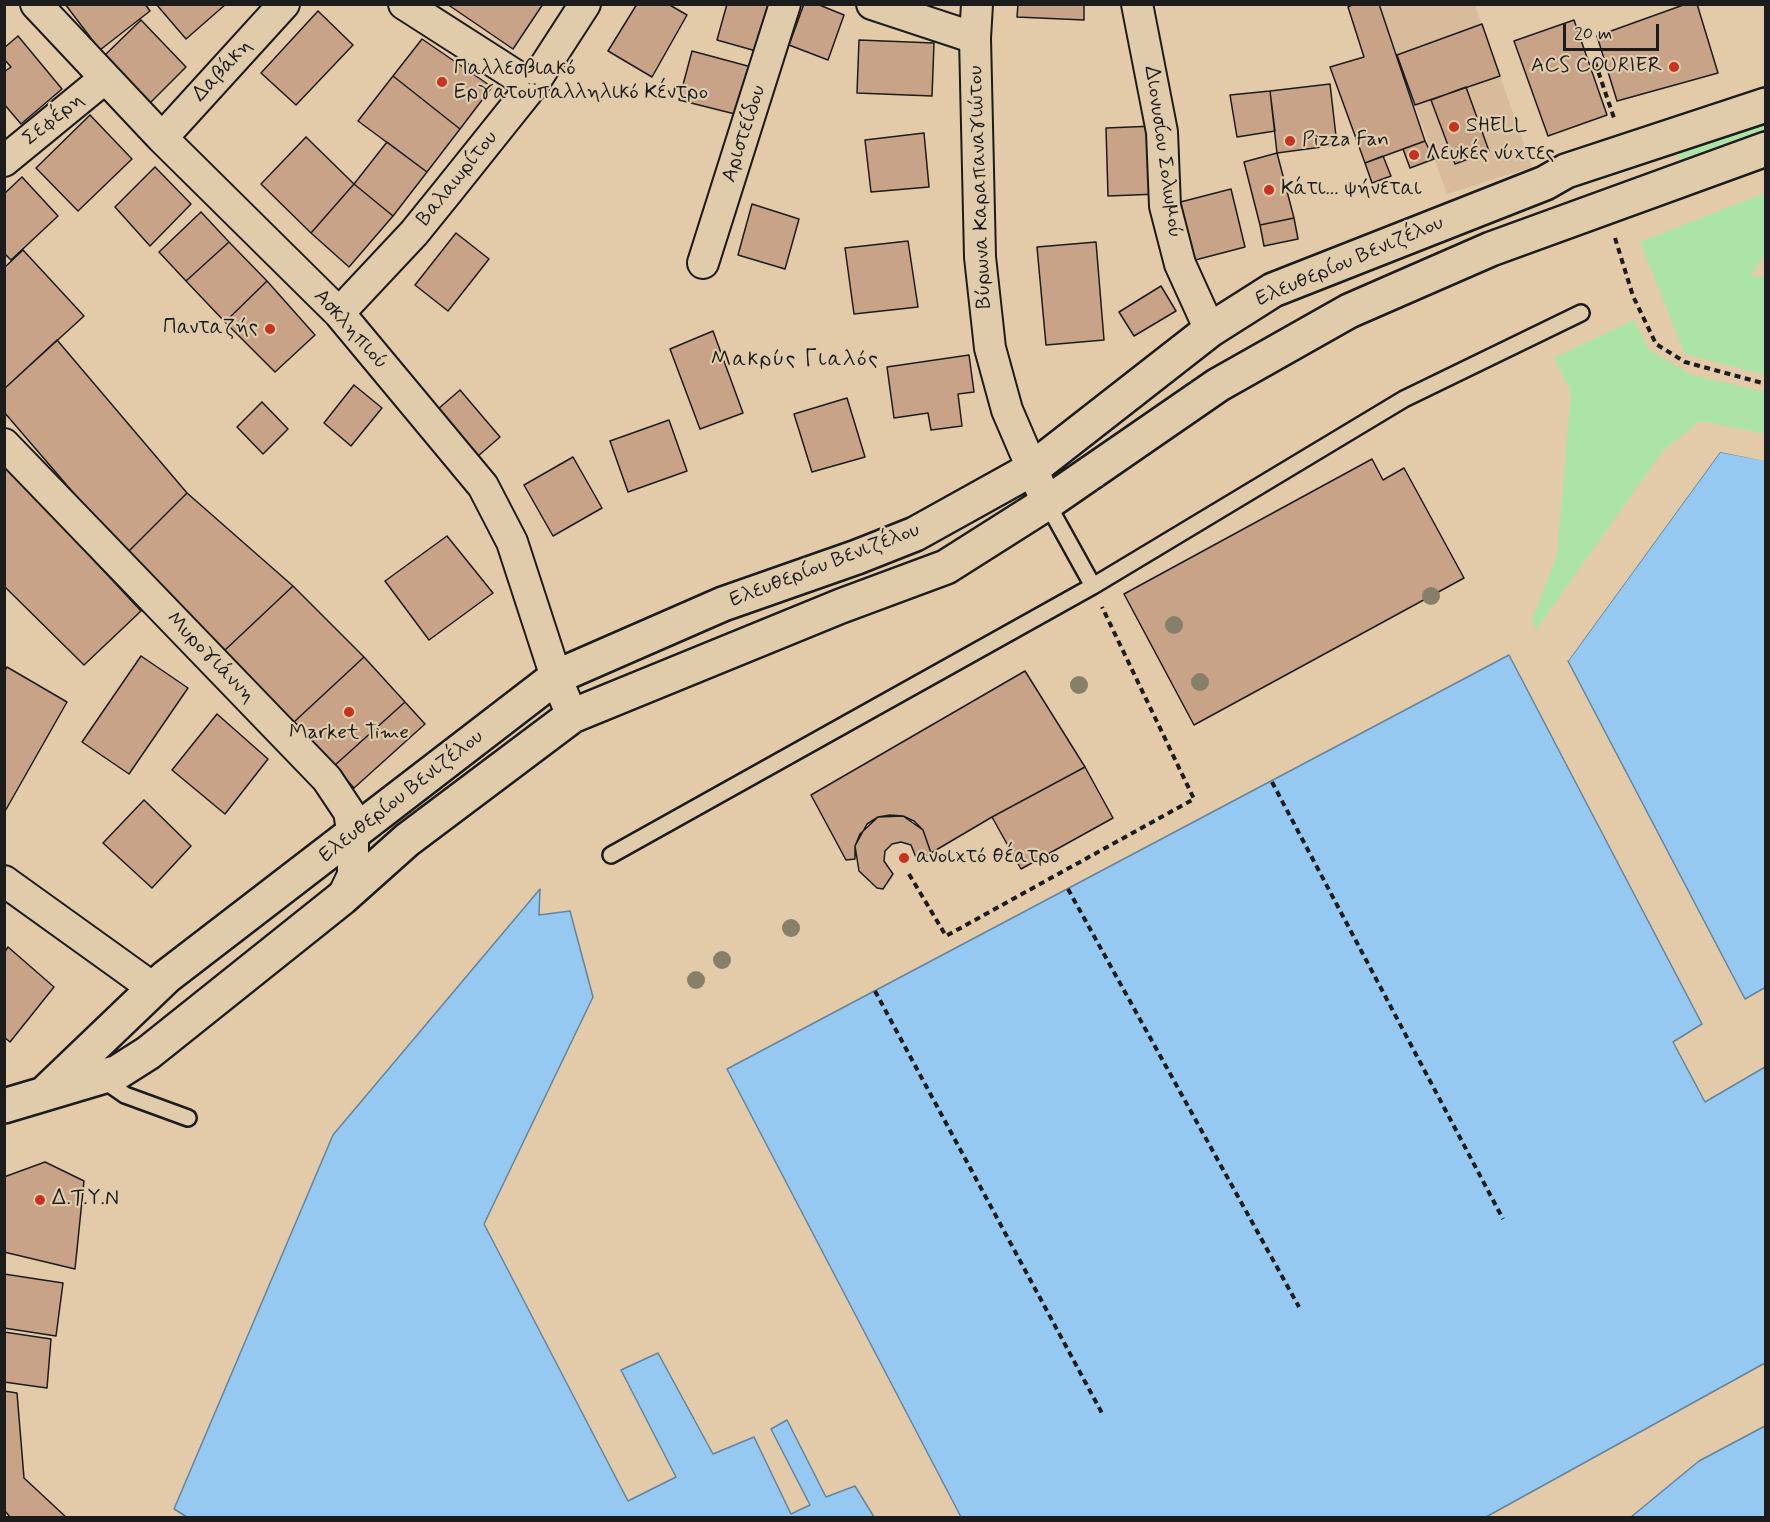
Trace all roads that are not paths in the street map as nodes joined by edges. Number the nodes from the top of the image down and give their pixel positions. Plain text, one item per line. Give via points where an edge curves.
1 (36, 4) edge
2 (284, 4) edge
3 (404, 4) edge
4 (585, 4) edge
5 (785, 4) edge
6 (872, 4) edge
7 (977, 4) edge
8 (1137, 4) edge
9 (975, 38) junction
10 (104, 79) junction
11 (532, 86) junction
12 (1766, 105) edge
13 (162, 138) junction
14 (1766, 149) edge
15 (4, 161) edge
16 (703, 263) dead end
17 (339, 313) junction
18 (1581, 313) dead end
19 (1210, 330) junction
20 (4, 444) edge
21 (1032, 469) junction
22 (1047, 503) junction
23 (1093, 586) junction
24 (555, 677) junction
25 (572, 716) junction
26 (353, 835) junction
27 (611, 855) dead end
28 (4, 881) edge
29 (342, 898) junction
30 (153, 988) junction
31 (100, 1078) junction
32 (47, 1092) junction
33 (4, 1106) edge
34 (188, 1118) dead end

1 - 10 street, Ασκληπιού
2 - 13 street, Δαβάκη
3 - 11 street
4 - 11 street, Βαλαωρίτου
5 - 16 street, Αριστείδου
6 - 9 street
7 - 9 street, Βύρωνα Καραπαναγιώτου
8 - 19 street, Διονυσίου Σολωμού via 1162,132 1165,206 1180,264
9 - 21 street, Βύρωνα Καραπαναγιώτου via 980,257 990,348 1007,410
10 - 13 street, Ασκληπιού
10 - 15 street, Σεφέρη
11 - 17 street, Βαλαωρίτου via 414,233
12 - 19 main road, Ελευθερίου Βενιζέλου via 1566,171 1545,183 1273,290
13 - 17 street, Ασκληπιού
14 - 22 main road, Ελευθερίου Βενιζέλου via 1491,249 1349,311 1218,385
17 - 24 street, Ασκληπιού via 483,486 512,542
18 - 23 lane via 1404,399
19 - 21 main road, Ελευθερίου Βενιζέλου
20 - 26 street, Μυρογιάννη via 327,779 349,812
21 - 22 street, Βύρωνα Καραπαναγιώτου
21 - 24 main road, Ελευθερίου Βενιζέλου via 915,534 723,604
22 - 23 lane
22 - 25 main road, Ελευθερίου Βενιζέλου via 946,567
23 - 27 lane
24 - 25 street, Ασκληπιού
24 - 26 main road, Ελευθερίου Βενιζέλου
25 - 29 main road, Ελευθερίου Βενιζέλου via 407,840
26 - 29 street, Μυρογιάννη via 353,875
26 - 30 main road, Ελευθερίου Βενιζέλου
28 - 30 street
29 - 31 main road, Ελευθερίου Βενιζέλου via 148,1053
30 - 32 main road, Ελευθερίου Βενιζέλου
31 - 32 main road, Ελευθερίου Βενιζέλου
31 - 34 lane via 126,1095
32 - 33 main road, Ελευθερίου Βενιζέλου

